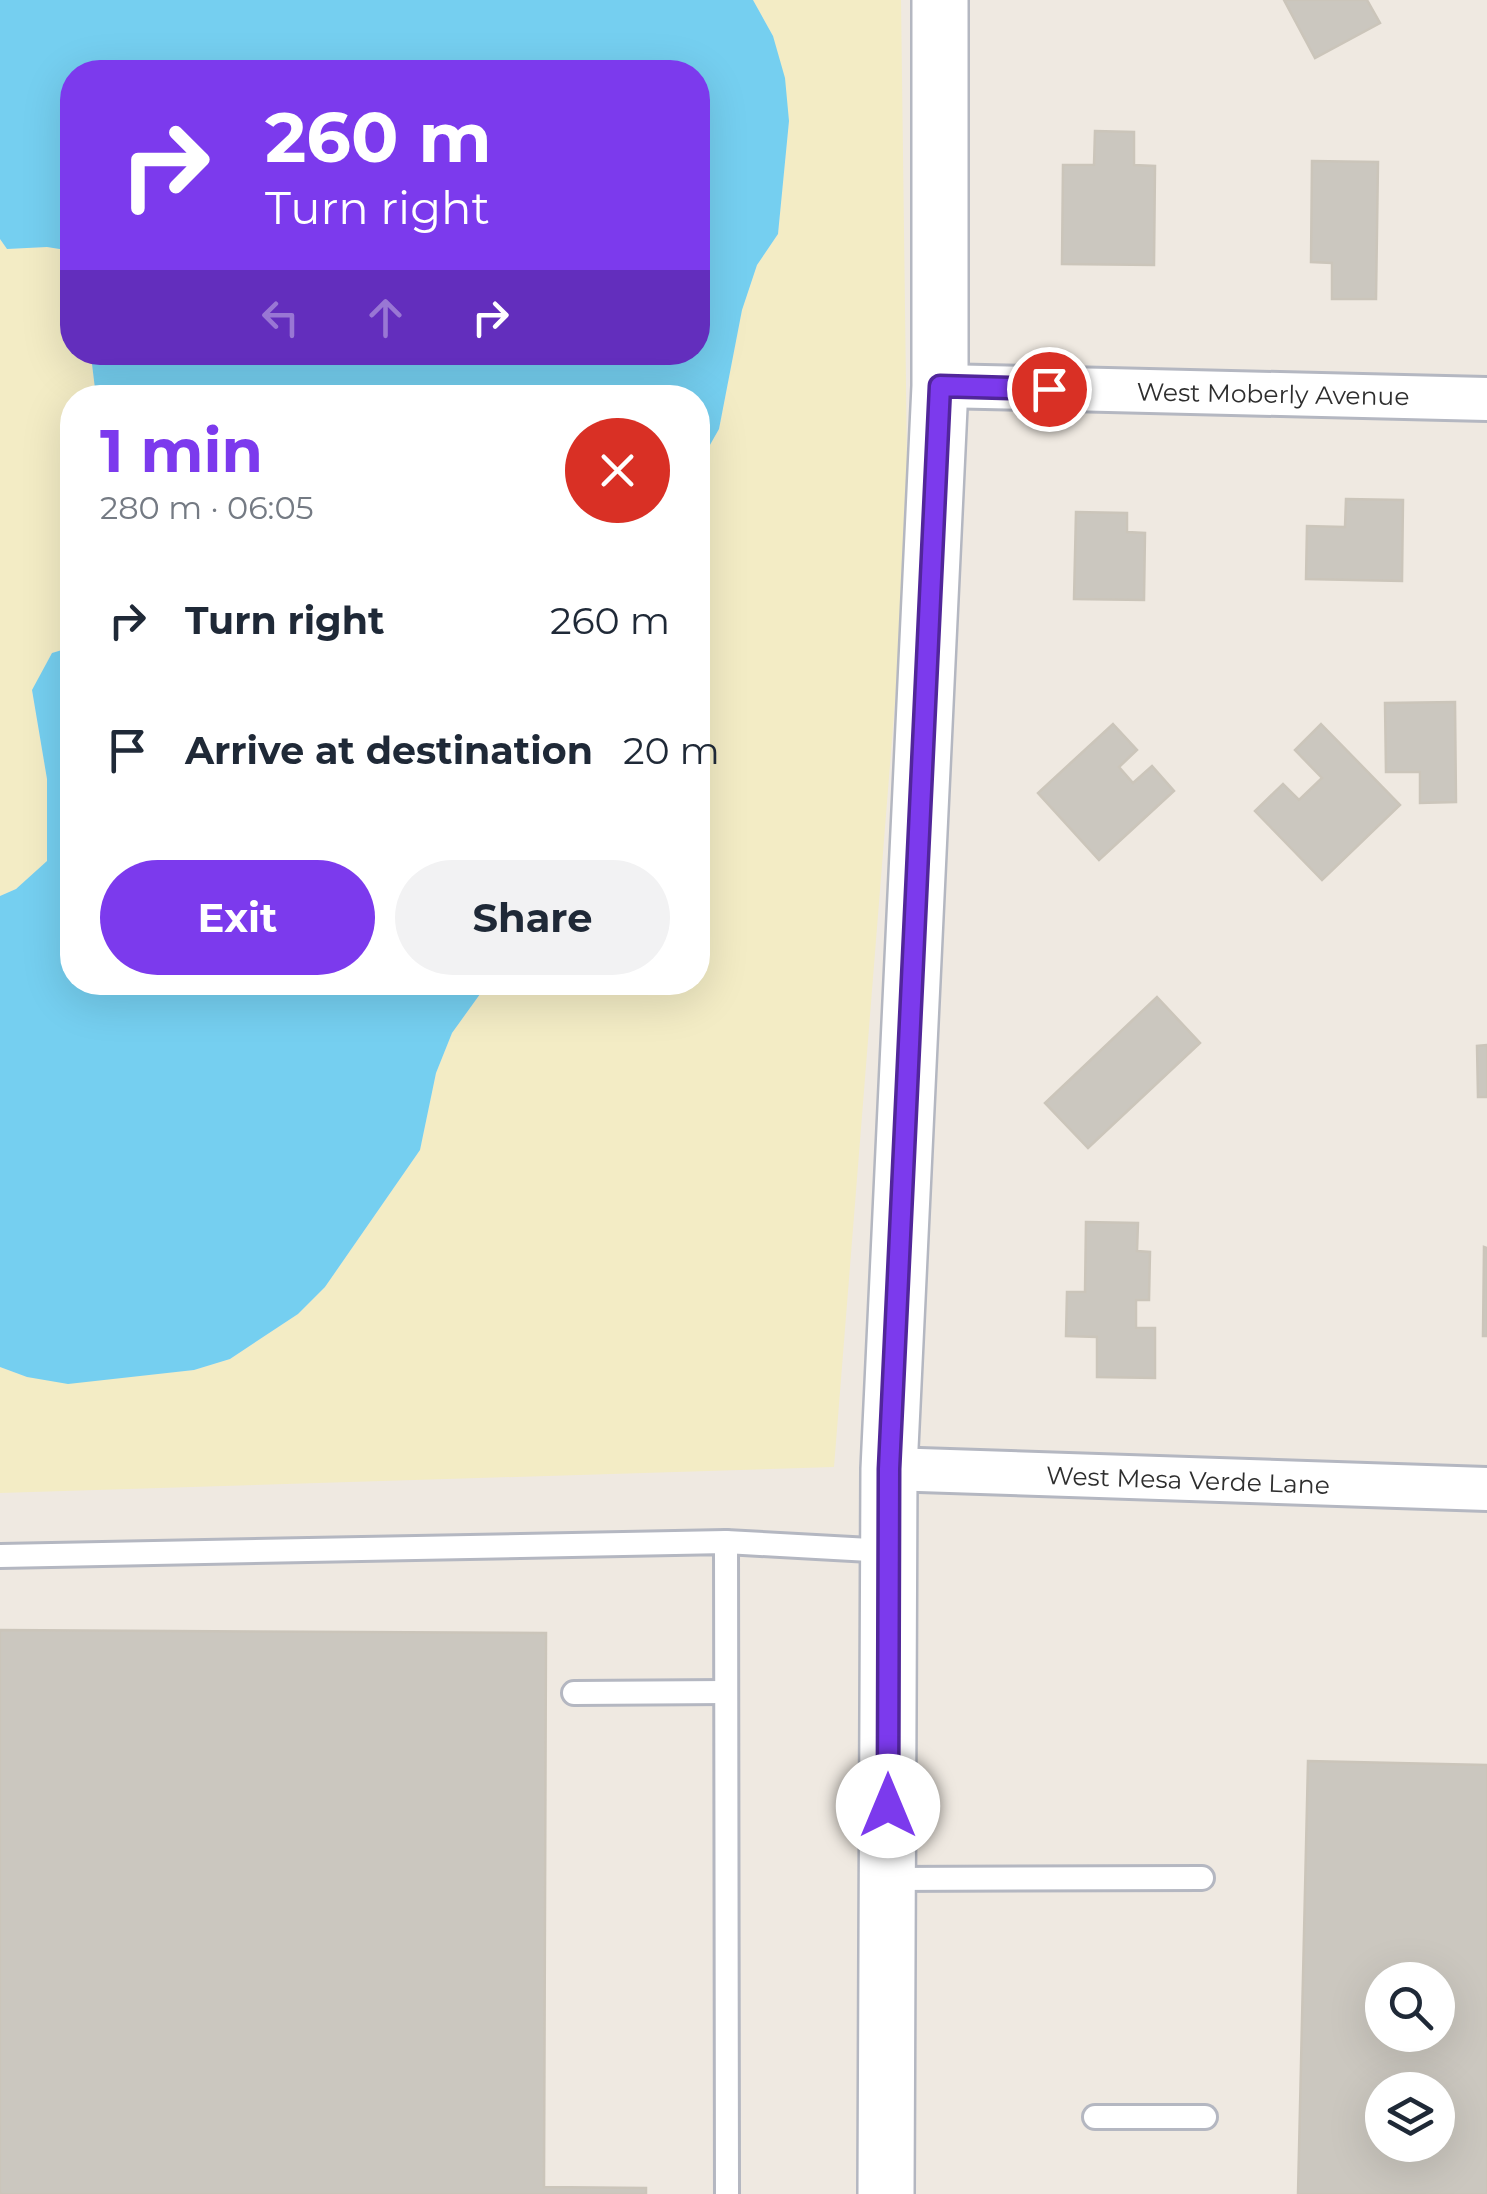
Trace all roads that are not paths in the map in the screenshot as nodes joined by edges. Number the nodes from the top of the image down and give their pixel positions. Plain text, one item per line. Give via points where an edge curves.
1 (940, 0) edge
2 (940, 386) junction
3 (1487, 399) edge
4 (889, 1469) junction
5 (1487, 1489) edge
6 (726, 1542) junction
7 (888, 1550) junction
8 (0, 1556) edge
9 (726, 1692) junction
10 (574, 1693) dead end
11 (1202, 1878) dead end
12 (888, 1879) junction
13 (1095, 2116) dead end
14 (1205, 2117) dead end
15 (727, 2194) edge
16 (886, 2194) edge

1 - 2 main road
2 - 3 street, West Moberly Avenue
2 - 4 main road
4 - 5 street, West Mesa Verde Lane
4 - 7 main road
6 - 7 lane
6 - 8 lane
6 - 9 lane
7 - 12 main road
9 - 10 lane
9 - 15 lane
11 - 12 lane
12 - 16 main road
13 - 14 lane

